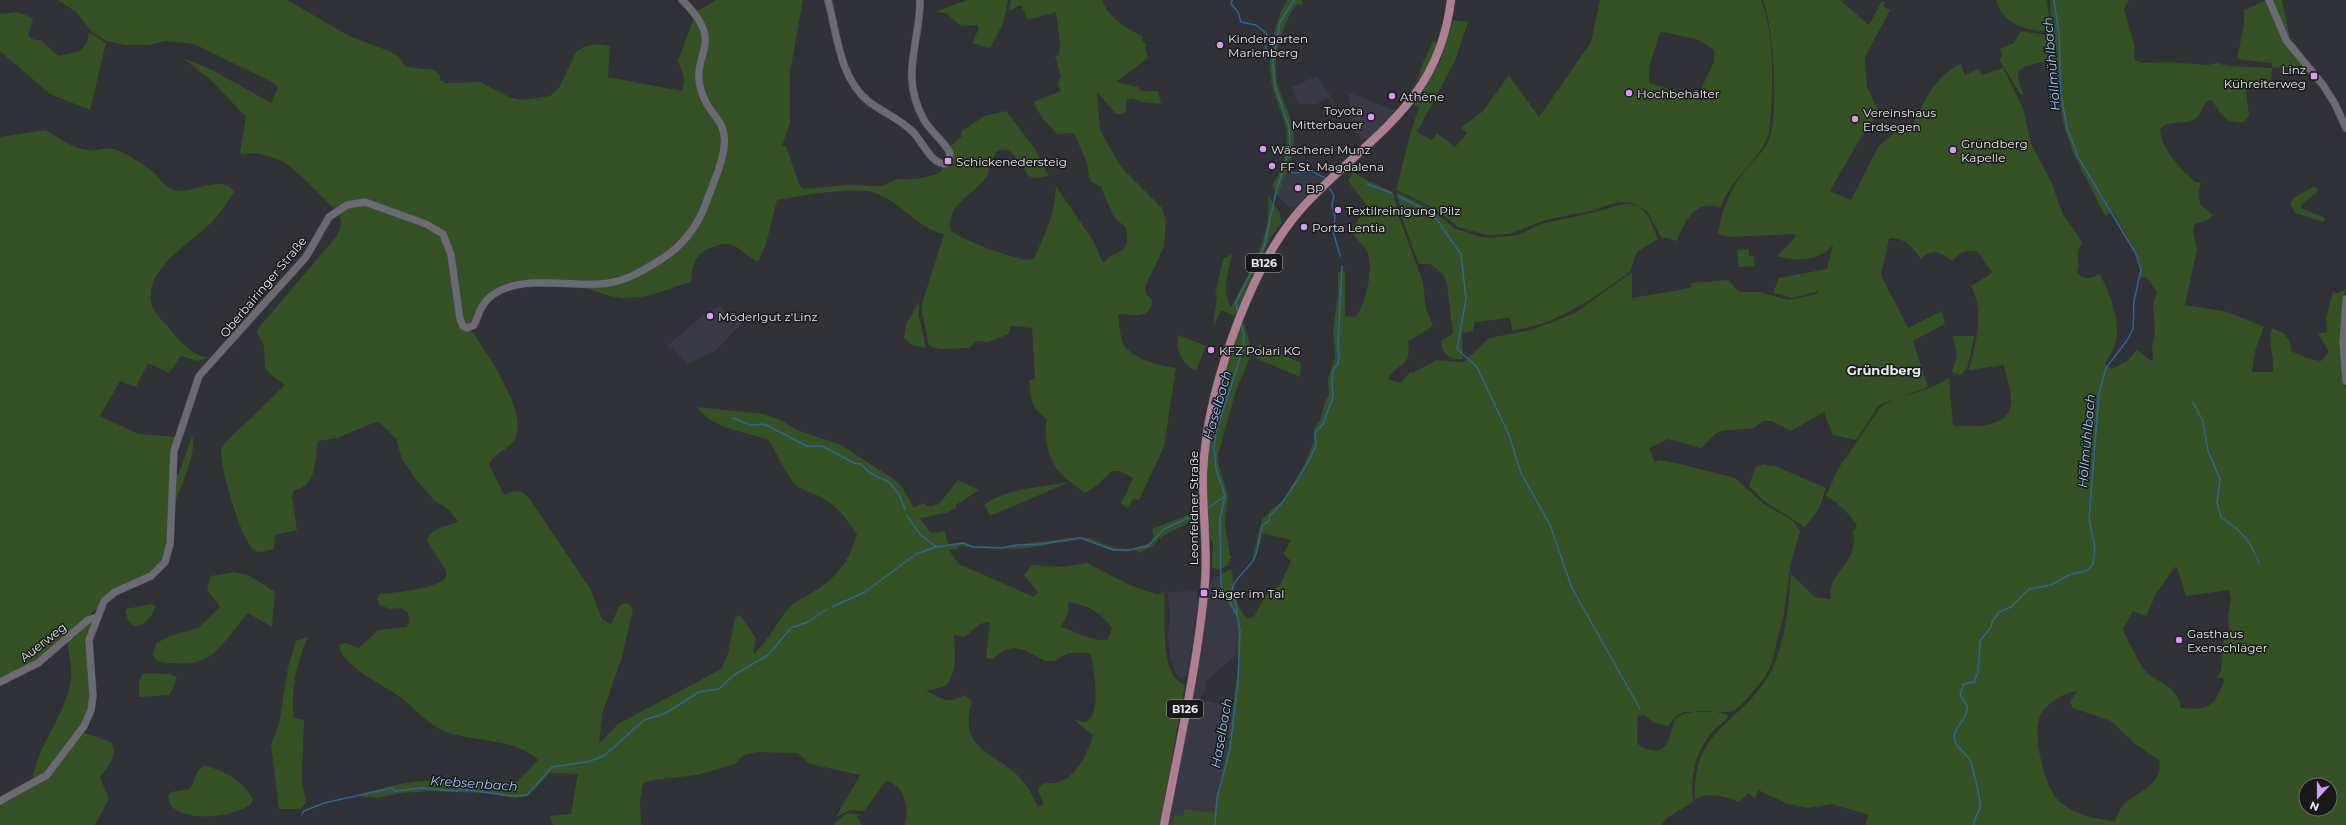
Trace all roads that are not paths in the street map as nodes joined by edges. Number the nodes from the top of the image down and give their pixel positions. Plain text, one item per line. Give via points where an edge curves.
1 (682, 0) edge
2 (828, 0) edge
3 (920, 0) edge
4 (1451, 0) edge
5 (2269, 0) edge
6 (2346, 128) edge
7 (2346, 300) edge
8 (2346, 381) edge
9 (97, 617) junction
10 (0, 682) edge
11 (0, 801) edge
12 (1164, 825) edge

1 - 9 street, Oberbairinger Straße via 695,12 704,28 706,44 700,64 700,85 706,103 723,128 724,138 722,157 702,214 688,238 675,250 630,278 599,284 538,283 504,289 484,303 474,325 467,328 460,319 451,255 443,234 426,224 365,202 354,203 338,210 329,217 306,257 199,376 174,451 171,529 167,558 162,567 151,576 109,596
2 - 3 street via 845,68 857,89 868,101 908,126 935,160 944,164 948,161 950,153 924,120 912,85 911,60
4 - 12 main road, Leonfeldner Straße / B126 via 1439,50 1417,93 1395,120 1314,196 1290,223 1267,258 1226,356 1209,420 1204,466 1204,593
5 - 6 street via 2286,40 2323,85
7 - 8 street via 2343,350
9 - 10 street, Auerweg via 88,620 38,663
9 - 11 street, Oberbairinger Straße via 90,640 92,703 84,726 47,775

